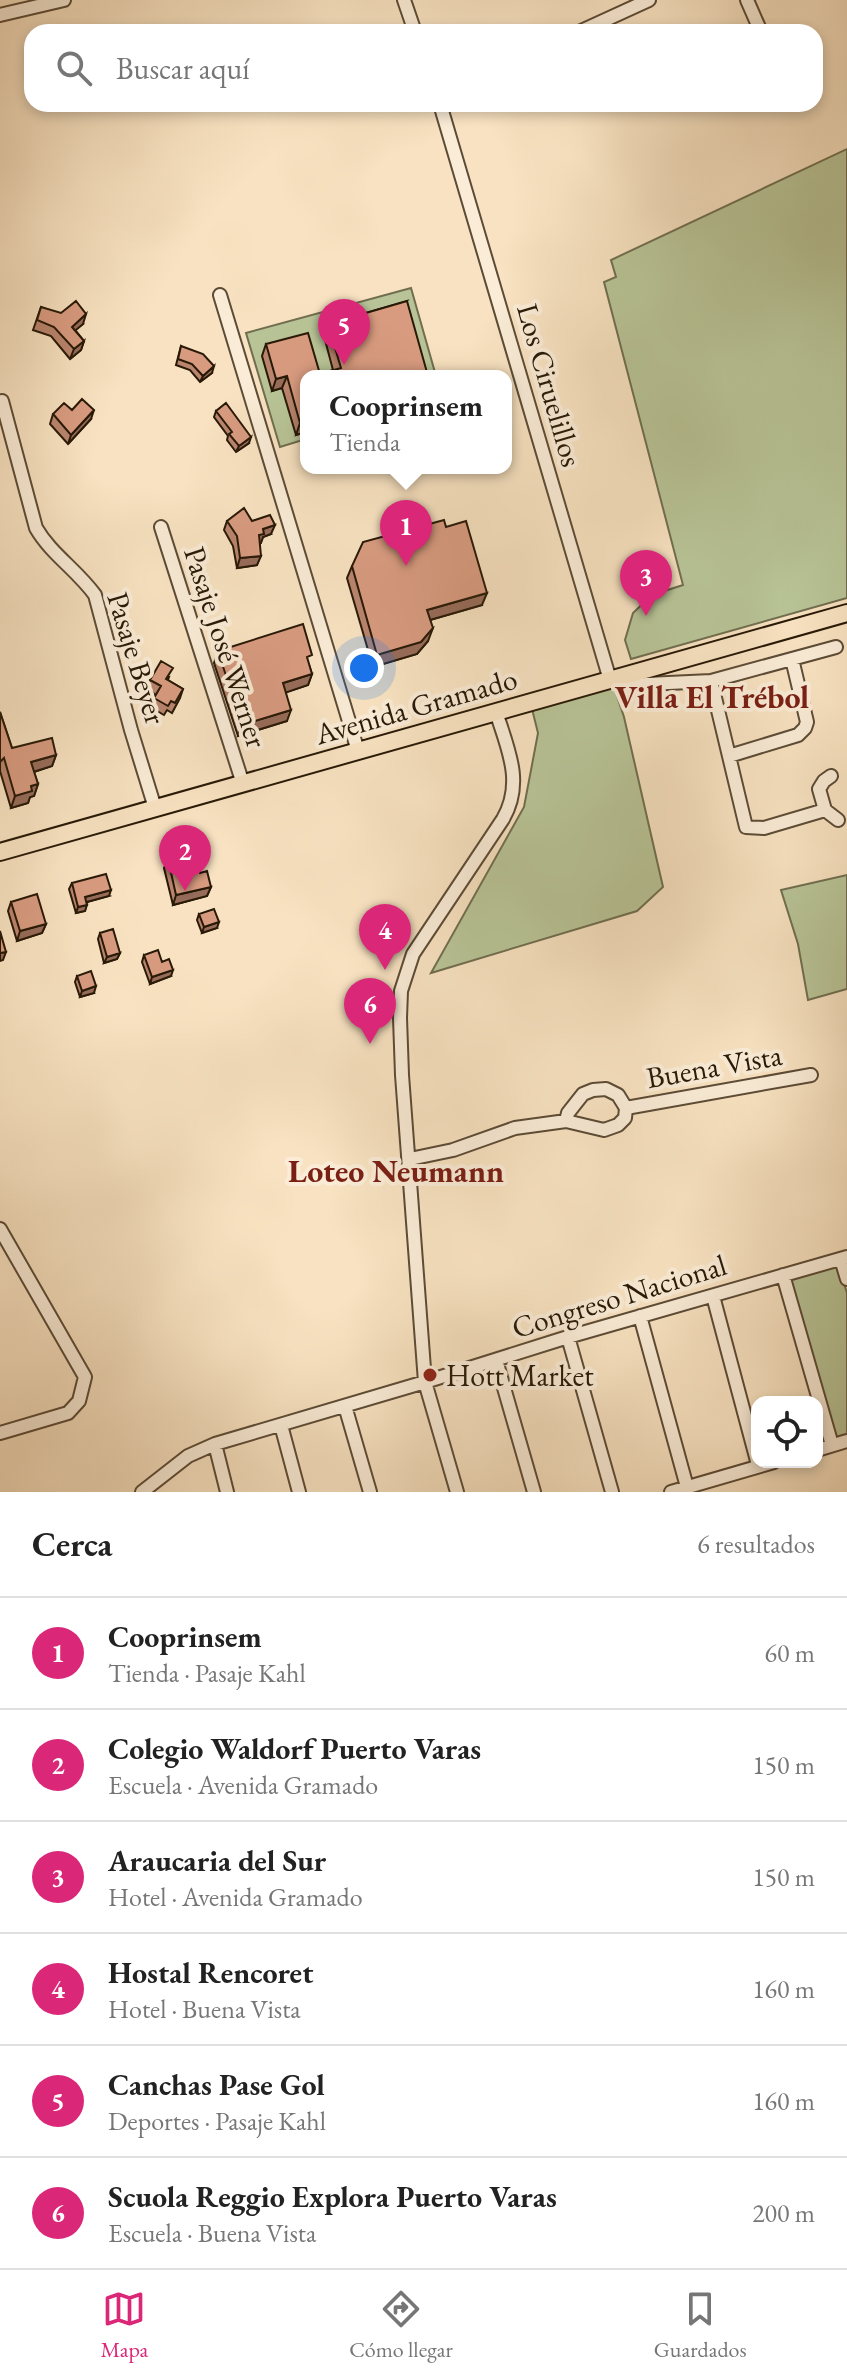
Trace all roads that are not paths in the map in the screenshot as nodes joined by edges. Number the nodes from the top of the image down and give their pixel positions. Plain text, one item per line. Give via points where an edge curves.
1 (64, 0) edge
2 (404, 0) edge
3 (649, 0) edge
4 (747, 0) edge
5 (0, 15) edge
6 (412, 24) edge
7 (596, 24) edge
8 (758, 24) edge
9 (442, 112) edge
10 (220, 295) dead end
11 (2, 401) edge
12 (161, 527) dead end
13 (847, 613) edge
14 (836, 647) dead end
15 (792, 659) junction
16 (610, 680) junction
17 (711, 681) junction
18 (496, 712) junction
19 (358, 751) junction
20 (729, 756) junction
21 (831, 776) dead end
22 (243, 784) junction
23 (155, 808) junction
24 (825, 810) junction
25 (838, 820) dead end
26 (0, 852) edge
27 (811, 1075) dead end
28 (626, 1108) junction
29 (566, 1121) junction
30 (410, 1159) junction
31 (0, 1229) edge
32 (844, 1258) edge
33 (783, 1275) junction
34 (847, 1279) edge
35 (713, 1296) junction
36 (640, 1316) junction
37 (568, 1337) junction
38 (496, 1360) junction
39 (425, 1382) junction
40 (345, 1406) junction
41 (281, 1425) junction
42 (0, 1433) edge
43 (751, 1437) edge
44 (847, 1441) edge
45 (215, 1444) junction
46 (832, 1445) junction
47 (823, 1448) edge
48 (751, 1465) edge
49 (687, 1487) junction
50 (142, 1492) edge
51 (227, 1492) edge
52 (299, 1492) edge
53 (370, 1492) edge
54 (457, 1492) edge
55 (534, 1492) edge
56 (612, 1492) edge
57 (671, 1492) edge

1 - 5 street
2 - 6 street
3 - 7 street
4 - 8 street
9 - 16 street, Los Ciruelillos
10 - 19 street
11 - 23 street, Pasaje Beyer via 36,528 95,595
12 - 22 street, Pasaje José Werner
13 - 16 main road, Avenida Gramado
14 - 15 street
15 - 17 street
15 - 20 street via 805,728 798,735
16 - 17 street via 626,685
16 - 18 main road, Avenida Gramado
17 - 20 street
18 - 19 main road, Avenida Gramado
18 - 30 street via 514,770 512,801 419,943 401,991
19 - 22 main road, Avenida Gramado
20 - 24 street via 746,827 764,828
21 - 24 street via 819,789
22 - 23 main road, Avenida Gramado
23 - 26 main road, Avenida Gramado
24 - 25 street
27 - 28 street, Buena Vista
28 - 29 street, Buena Vista via 625,1118 604,1130
28 - 29 street, Buena Vista via 618,1095 593,1090 583,1094
29 - 30 street, Buena Vista via 515,1128
30 - 39 street
31 - 42 street via 85,1377 79,1401 68,1413
32 - 33 street, Congreso Nacional
32 - 34 street
33 - 35 street, Congreso Nacional
33 - 46 street
35 - 36 street, Congreso Nacional
35 - 43 street
36 - 37 street, Congreso Nacional
36 - 49 street
37 - 38 street, Congreso Nacional
37 - 56 street
38 - 39 street, Congreso Nacional
38 - 55 street
39 - 40 street, Congreso Nacional
39 - 54 street
40 - 41 street, Congreso Nacional
40 - 53 street
41 - 45 street, Congreso Nacional
41 - 52 street
44 - 46 street
45 - 50 street, Congreso Nacional via 188,1456
45 - 51 street
46 - 47 street
48 - 49 street
49 - 57 street

